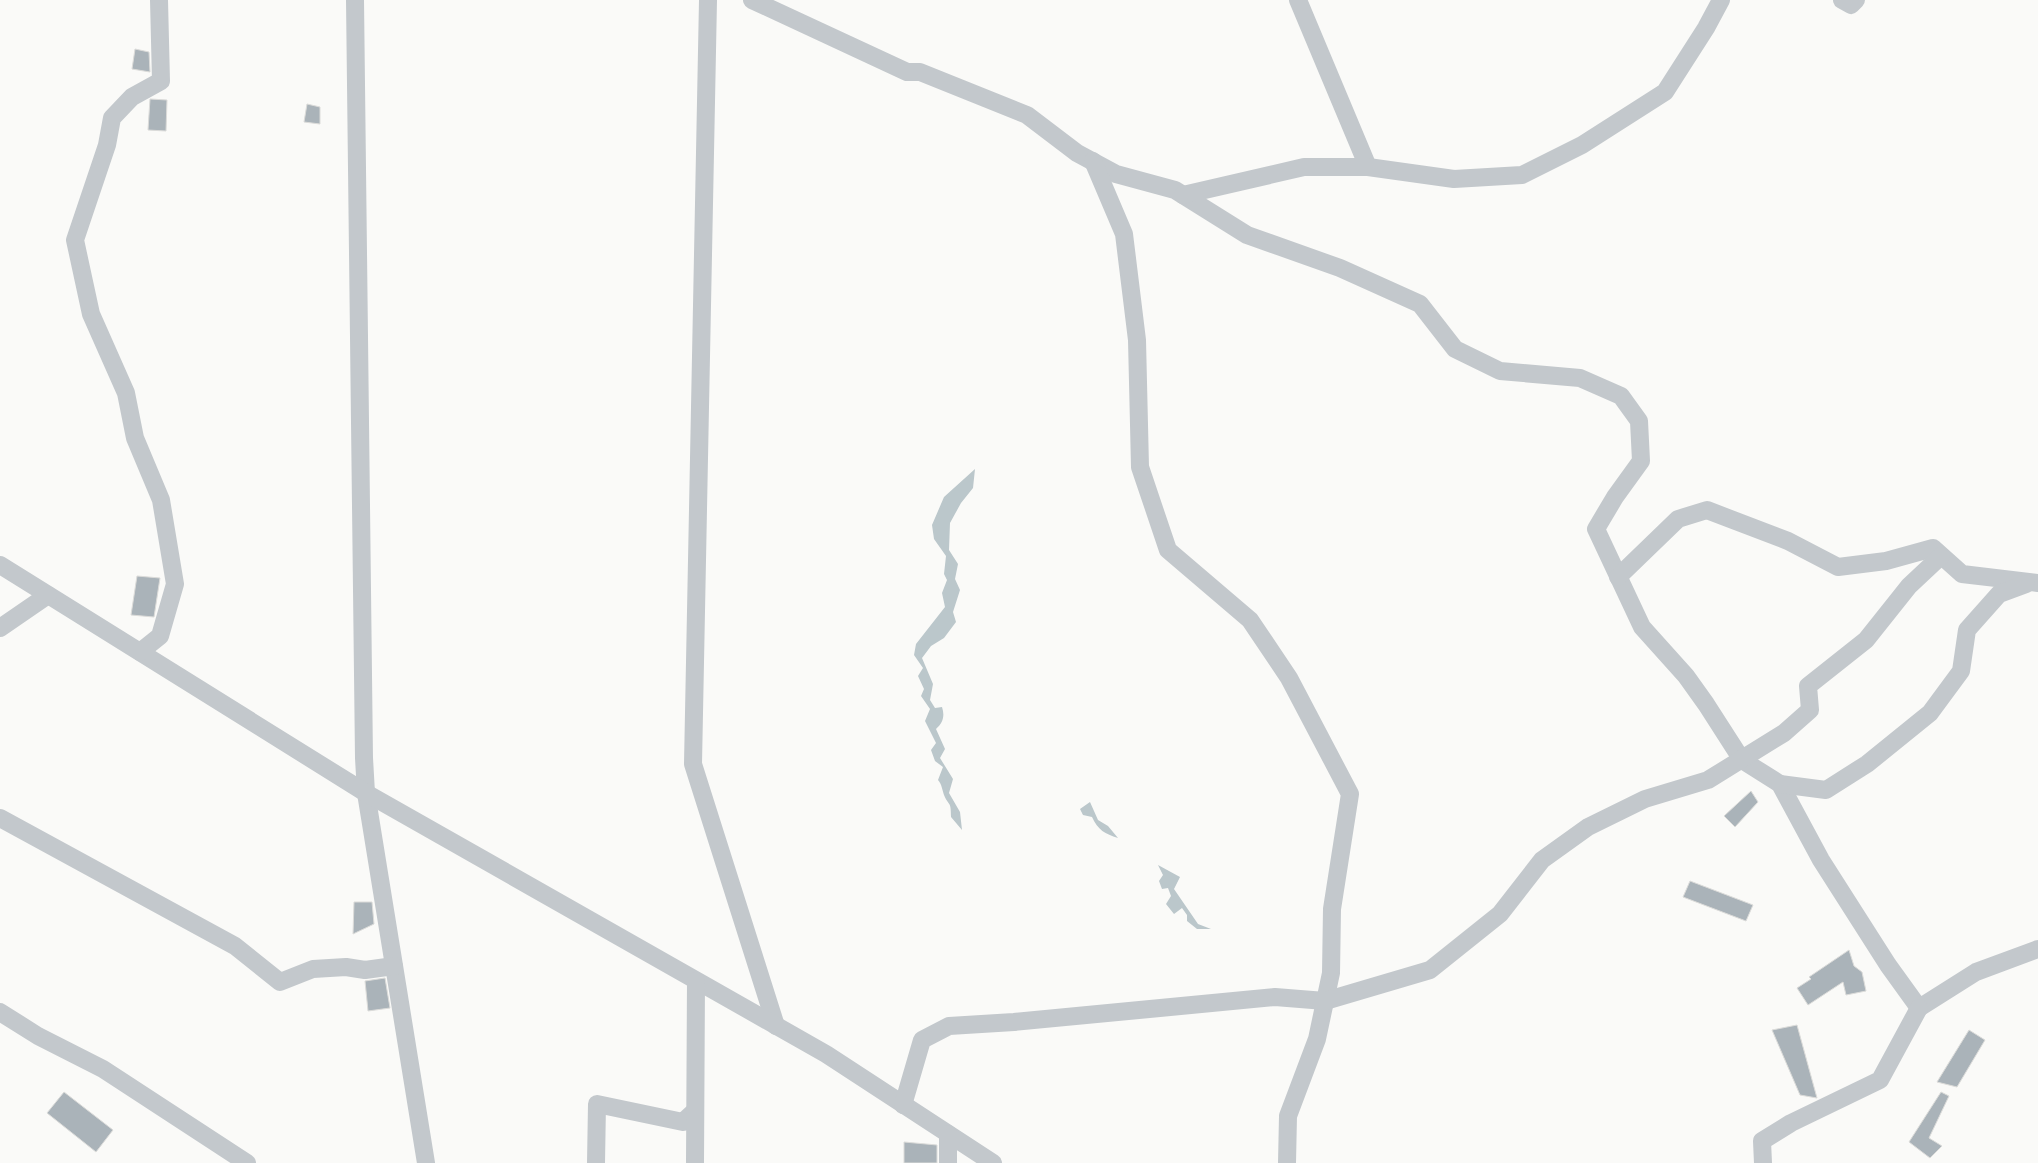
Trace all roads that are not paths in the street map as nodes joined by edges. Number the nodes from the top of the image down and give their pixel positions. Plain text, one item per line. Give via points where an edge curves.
1 (159, 0) edge
2 (355, 0) edge
3 (708, 0) edge
4 (752, 0) edge
5 (1298, 0) edge
6 (1721, 0) edge
7 (1842, 0) edge
8 (1856, 0) edge
9 (1092, 161) junction
10 (1368, 167) junction
11 (1183, 195) junction
12 (1941, 556) junction
13 (0, 565) edge
14 (1618, 577) junction
15 (2034, 583) edge
16 (48, 595) junction
17 (0, 628) edge
18 (140, 652) junction
19 (1742, 760) junction
20 (1780, 784) junction
21 (366, 793) junction
22 (0, 818) edge
23 (2038, 949) edge
24 (394, 966) junction
25 (696, 981) junction
26 (1325, 1001) junction
27 (1919, 1008) junction
28 (0, 1012) edge
29 (776, 1026) junction
30 (903, 1105) junction
31 (694, 1111) junction
32 (948, 1134) junction
33 (247, 1163) edge
34 (426, 1163) edge
35 (596, 1163) edge
36 (695, 1163) edge
37 (948, 1163) edge
38 (993, 1163) edge
39 (1287, 1163) edge
40 (1763, 1163) edge

1 - 18 street via 161,81 132,97 112,118 107,145 75,240 91,314 126,393 135,438 161,500 175,584 160,636
2 - 21 street
3 - 29 street via 693,764
4 - 9 street via 907,72 920,72 1028,115
5 - 10 street
6 - 10 street via 1665,92 1582,145 1522,174 1454,179
7 - 8 street via 1851,5
9 - 11 street via 1116,174
9 - 26 street via 1124,234 1137,340 1140,467 1168,550 1250,620 1288,678 1350,794 1332,909 1331,973
10 - 11 street via 1304,167
11 - 14 street via 1247,236 1340,268 1420,304 1455,348 1500,371 1580,378 1621,396 1639,421 1641,461 1596,529
12 - 14 street via 1933,548 1886,561 1838,567 1788,541 1707,510 1678,520
12 - 15 street via 1962,574
12 - 19 street via 1909,586 1866,640 1808,686 1810,710 1784,733
13 - 16 street
14 - 19 street via 1642,627 1686,676
15 - 20 street via 1999,594 1967,630 1962,671 1930,713 1867,764 1826,790
16 - 17 street
16 - 18 street
18 - 21 street
19 - 20 street
19 - 26 street via 1708,780 1645,799 1588,827 1542,860 1500,914 1430,970
20 - 27 street via 1821,860
21 - 24 street
21 - 25 street
22 - 24 street via 235,946 280,982 313,969 346,967 365,970
23 - 27 street via 1976,972
24 - 34 street
25 - 29 street
25 - 31 street
26 - 30 street via 1275,997 949,1026 922,1040
26 - 39 street via 1317,1039 1288,1116
27 - 40 street via 1880,1080 1791,1123 1762,1141
28 - 33 street via 38,1036 103,1069
29 - 30 street via 826,1054
30 - 32 street
31 - 35 street via 683,1122 597,1104
31 - 36 street
32 - 37 street
32 - 38 street

